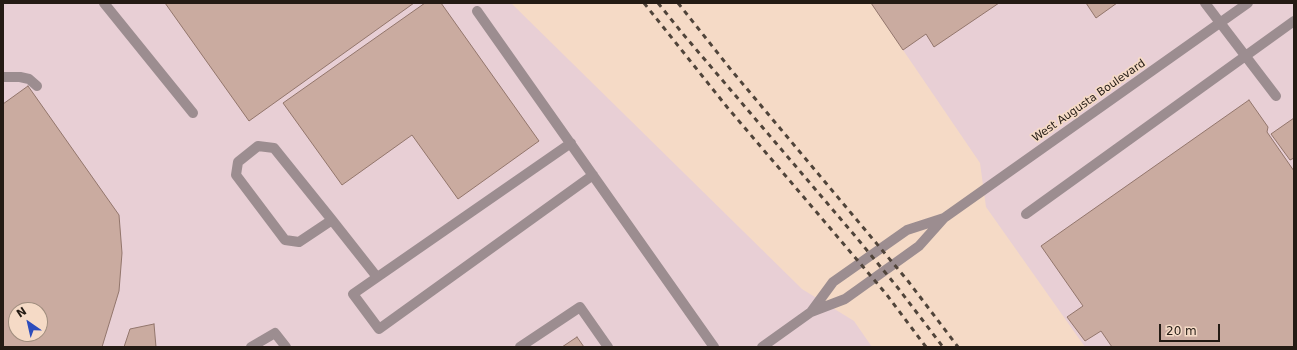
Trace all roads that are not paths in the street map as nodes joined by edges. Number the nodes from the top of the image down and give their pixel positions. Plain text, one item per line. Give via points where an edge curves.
1 (104, 3) edge
2 (1205, 3) edge
3 (1248, 3) edge
4 (477, 11) dead end
5 (1294, 21) edge
6 (1219, 23) junction
7 (1245, 56) junction
8 (3, 77) edge
9 (38, 86) dead end
10 (1276, 96) dead end
11 (193, 113) dead end
12 (571, 143) junction
13 (593, 175) junction
14 (1026, 214) dead end
15 (944, 218) junction
16 (332, 220) junction
17 (378, 277) junction
18 (811, 312) junction
19 (251, 347) edge
20 (286, 347) edge
21 (520, 347) edge
22 (608, 347) edge
23 (714, 347) edge
24 (762, 347) edge

1 - 11 street
2 - 6 street
3 - 6 street, West Augusta Boulevard
4 - 12 street
5 - 7 street
6 - 7 street
6 - 15 street, West Augusta Boulevard
7 - 10 street
7 - 14 street
8 - 9 street via 29,79
12 - 13 street
12 - 17 street
13 - 17 street via 379,329 353,294
13 - 23 street
15 - 18 street, West Augusta Boulevard via 919,246 845,299
15 - 18 street, West Augusta Boulevard via 906,230 833,282
16 - 16 street via 274,148 258,146 238,162 236,176 285,240 299,242
16 - 17 street
18 - 24 street, West Augusta Boulevard
19 - 20 street via 275,333
21 - 22 street via 580,307

